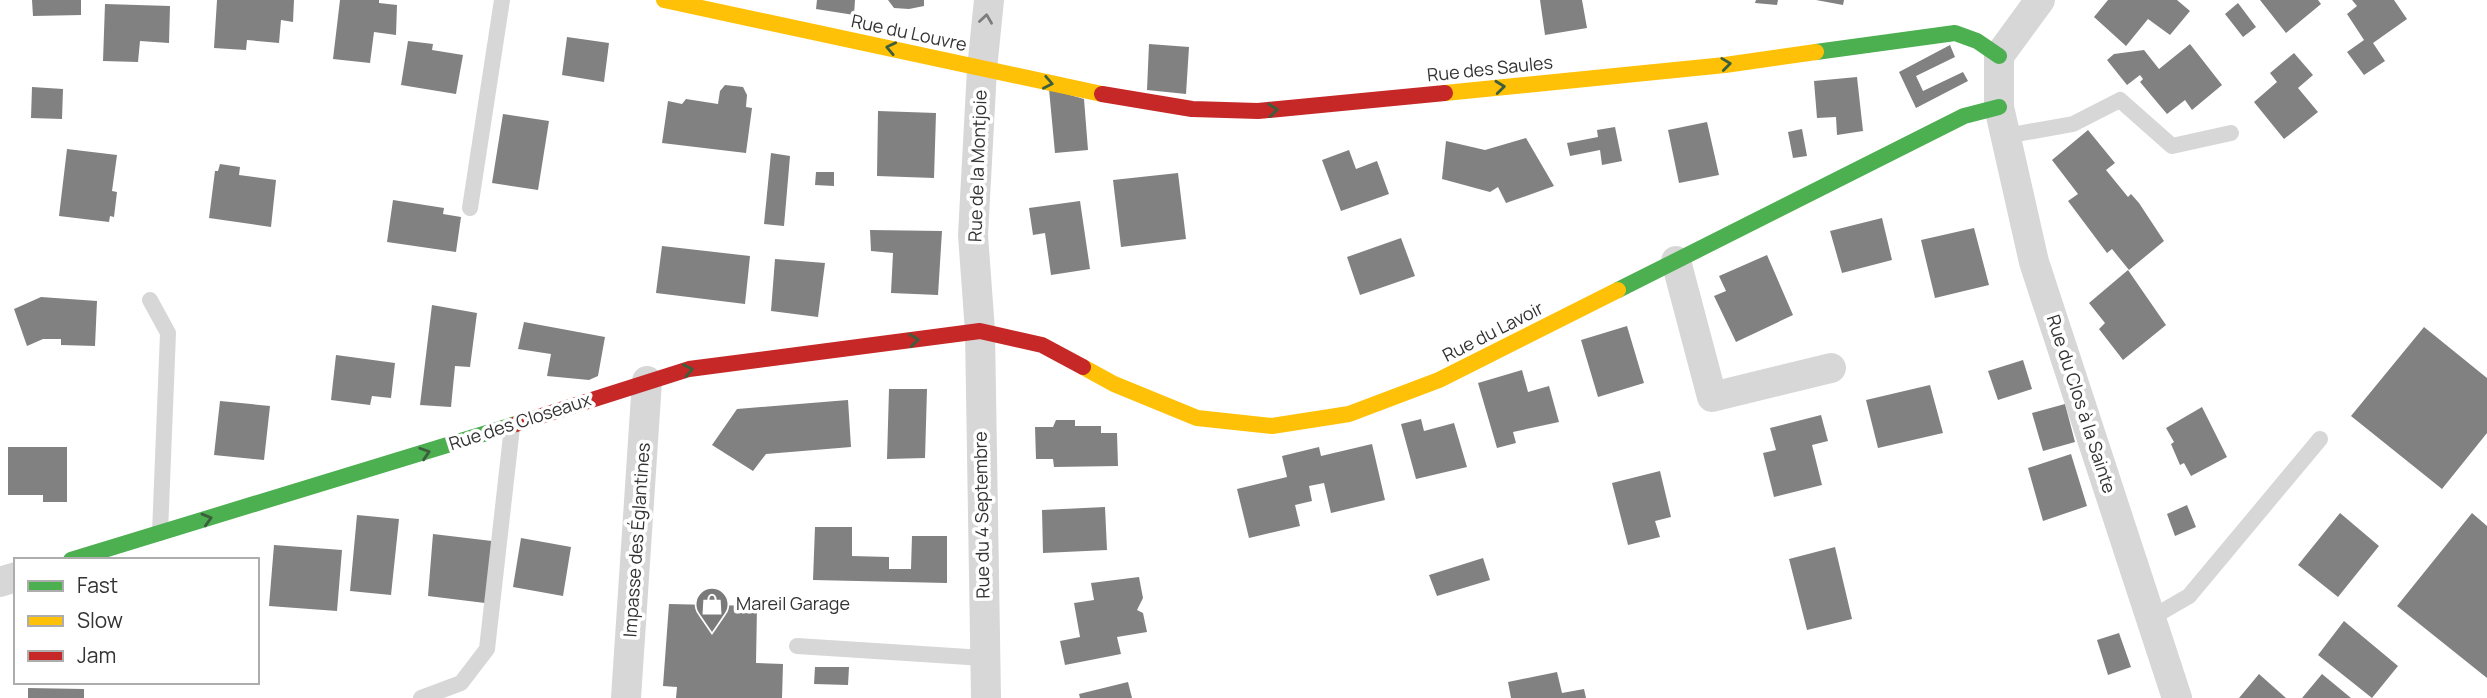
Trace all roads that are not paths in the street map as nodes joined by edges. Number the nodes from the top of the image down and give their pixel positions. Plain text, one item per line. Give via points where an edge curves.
1 (502, 0) edge
2 (664, 0) edge
3 (989, 0) edge
4 (2040, 0) edge
5 (1999, 56) junction
6 (982, 69) junction
7 (1999, 107) junction
8 (2231, 133) dead end
9 (2006, 136) junction
10 (470, 208) dead end
11 (1676, 261) junction
12 (150, 300) dead end
13 (980, 331) junction
14 (1831, 368) dead end
15 (648, 381) junction
16 (513, 425) junction
17 (2320, 439) dead end
18 (160, 533) junction
19 (78, 558) edge
20 (2151, 618) junction
21 (797, 646) dead end
22 (984, 658) junction
23 (421, 698) edge
24 (626, 698) edge
25 (986, 698) edge
26 (2177, 698) edge

1 - 10 lane
6 -> 2 street, Rue du Louvre
6 -> 3 street, Rue de la Montjoie
4 - 5 street
6 -> 5 street, Rue des Saules via 1192,109 1258,111 1725,65 1955,33 1977,40
5 - 7 street, Rue du Clos à la Sainte
6 - 13 street, Rue de la Montjoie via 973,235
7 - 9 street, Rue du Clos à la Sainte
7 - 11 street, Rue du Lavoir via 1964,116
8 - 9 lane via 2172,146 2120,100 2073,124
9 - 20 street, Rue du Clos à la Sainte via 2034,262
11 - 13 street, Rue du Lavoir via 1439,380 1349,414 1272,426 1197,418 1114,384 1042,345
11 - 14 street via 1713,397
12 - 18 lane via 168,333
15 -> 13 street, Rue des Closeaux via 689,369
13 - 22 street, Rue du 4 Septembre
15 - 16 street, Rue des Closeaux
15 - 24 street, Impasse des Églantines
18 -> 16 street, Rue des Closeaux
16 - 23 lane via 487,649 461,682
17 - 20 lane via 2189,596
18 - 19 street, Rue des Closeaux
20 - 26 street, Rue du Clos à la Sainte
21 - 22 lane
22 - 25 street, Rue du 4 Septembre

